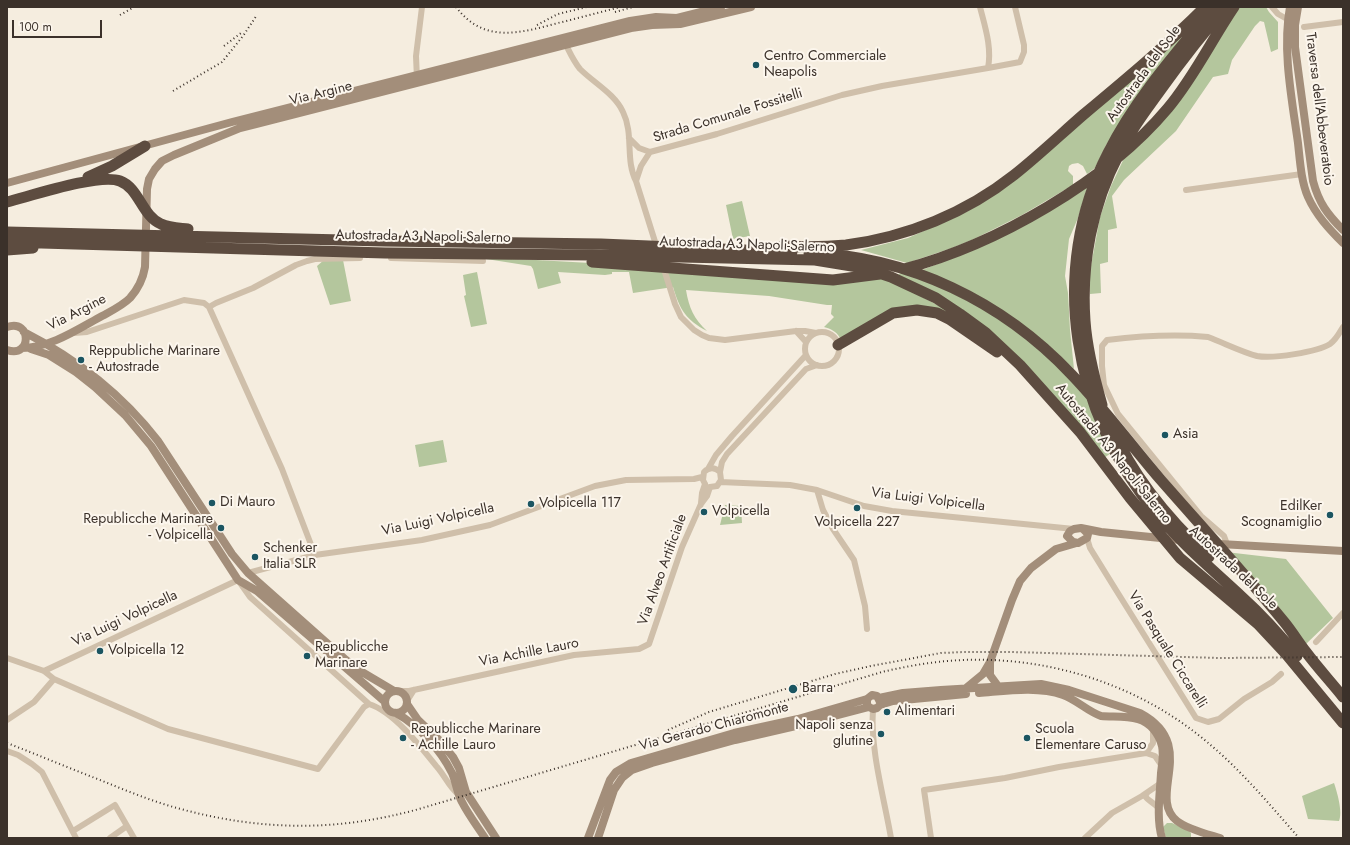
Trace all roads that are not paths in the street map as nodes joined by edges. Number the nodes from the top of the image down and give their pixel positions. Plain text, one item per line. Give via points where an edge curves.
1 (422, 7) edge
2 (721, 7) edge
3 (751, 7) edge
4 (980, 7) edge
5 (1015, 7) edge
6 (1205, 7) edge
7 (1214, 7) edge
8 (1226, 7) edge
9 (1234, 7) edge
10 (1272, 7) edge
11 (1290, 7) edge
12 (1298, 7) edge
13 (1287, 19) junction
14 (1343, 22) edge
15 (1304, 27) dead end
16 (565, 42) junction
17 (988, 68) junction
18 (417, 79) junction
19 (629, 138) junction
20 (145, 146) junction
21 (650, 152) junction
22 (645, 158) junction
23 (630, 160) junction
24 (1302, 174) junction
25 (636, 179) junction
26 (7, 183) edge
27 (63, 186) junction
28 (1186, 190) dead end
29 (7, 202) edge
30 (1343, 230) edge
31 (7, 232) edge
32 (51, 237) junction
33 (290, 238) junction
34 (7, 242) edge
35 (1343, 243) edge
36 (96, 244) junction
37 (690, 247) junction
38 (7, 250) edge
39 (518, 253) junction
40 (483, 261) dead end
41 (208, 307) junction
42 (8, 326) edge
43 (1343, 327) edge
44 (796, 331) junction
45 (24, 332) junction
46 (72, 333) junction
47 (816, 333) junction
48 (806, 342) junction
49 (47, 344) junction
50 (838, 345) junction
51 (22, 348) junction
52 (7, 350) edge
53 (806, 356) junction
54 (817, 365) junction
55 (708, 469) junction
56 (1110, 471) junction
57 (702, 477) junction
58 (720, 477) junction
59 (708, 486) junction
60 (817, 490) junction
61 (1083, 529) junction
62 (1101, 532) junction
63 (1070, 533) junction
64 (1083, 540) junction
65 (1224, 544) junction
66 (1056, 549) junction
67 (1343, 551) edge
68 (315, 554) junction
69 (248, 573) junction
70 (238, 580) junction
71 (1343, 613) edge
72 (867, 629) dead end
73 (1316, 642) dead end
74 (648, 644) joint
75 (1306, 652) junction
76 (7, 658) edge
77 (988, 669) junction
78 (44, 671) junction
79 (1281, 674) dead end
80 (54, 679) junction
81 (998, 686) junction
82 (985, 688) junction
83 (965, 689) junction
84 (414, 690) junction
85 (396, 691) junction
86 (1343, 697) edge
87 (384, 701) junction
88 (1102, 701) junction
89 (407, 703) junction
90 (369, 704) junction
91 (874, 704) junction
92 (1343, 712) edge
93 (396, 713) junction
94 (1095, 714) junction
95 (7, 720) edge
96 (1343, 723) edge
97 (1154, 730) junction
98 (7, 751) edge
99 (1146, 753) junction
100 (1162, 766) junction
101 (1161, 783) junction
102 (1147, 793) junction
103 (458, 794) junction
104 (1159, 809) junction
105 (1177, 821) junction
106 (127, 826) junction
107 (1159, 826) junction
108 (71, 828) junction
109 (1190, 828) junction
110 (1216, 837) edge
111 (76, 838) edge
112 (110, 838) edge
113 (134, 838) edge
114 (485, 838) edge
115 (496, 838) edge
116 (588, 838) edge
117 (598, 838) edge
118 (891, 838) edge
119 (931, 838) edge
120 (1085, 838) edge
121 (1162, 838) edge
122 (1195, 838) edge

1 - 18 street via 416,56
2 - 16 street, Via Argine via 677,18 640,19
3 - 16 street, Via Argine via 680,24 635,27
4 - 17 street via 989,48
5 - 17 street, Strada Comunale Fossitelli via 1024,45 1020,62
6 - 37 highway via 1170,42 1014,175 971,204 945,217 902,233 844,245
7 - 92 highway, Autostrada del Sole via 1144,95 1120,131 1094,182 1085,210 1075,264 1075,321 1081,360 1100,423 1144,498 1190,550 1268,622
8 - 75 highway, Autostrada del Sole via 1175,70 1133,129 1107,178 1090,233 1084,295 1085,322 1091,364 1103,407 1127,458 1179,527 1274,616
9 - 39 highway via 1202,61 1168,109 1114,160 1076,189 1029,217 995,235 916,266 833,280 586,261
10 - 13 street
11 - 13 street, Traversa dell'Abbeveratoio
12 - 30 street, Traversa dell'Abbeveratoio via 1295,47 1313,181 1318,197 1328,214
13 - 24 street, Traversa dell'Abbeveratoio via 1286,48
14 - 15 street
16 - 18 street, Via Argine
16 - 19 street via 574,61 619,105 626,119
17 - 21 street, Strada Comunale Fossitelli via 842,95
18 - 20 street, Via Argine via 232,122
18 - 46 street, Via Argine via 240,128 162,161 149,180 147,189 146,258 140,284 124,303
19 - 21 street, Strada Comunale Fossitelli via 639,148
19 - 23 street
20 - 26 street, Via Argine
20 - 27 highway via 112,166
21 - 22 street, Strada Comunale Fossitelli
22 - 23 street, Strada Comunale Fossitelli
22 - 25 street, Strada Comunale Fossitelli
23 - 25 street
24 - 28 street
24 - 35 street, Traversa dell'Abbeveratoio via 1308,196 1318,215
25 - 44 street via 675,304 687,324 709,338 725,340
27 - 29 highway
27 - 33 highway via 108,178 127,185 151,217 169,228
31 - 32 highway, Autostrada A3 Napoli-Salerno
32 - 33 highway, Autostrada A3 Napoli-Salerno
32 - 34 highway, Autostrada A3 Napoli-Salerno
32 - 36 highway, Autostrada A3 Napoli-Salerno
33 - 37 highway, Autostrada A3 Napoli-Salerno
36 - 38 highway
36 - 39 highway, Autostrada A3 Napoli-Salerno
37 - 75 highway, Autostrada A3 Napoli-Salerno via 830,253 856,257 905,269 950,287 995,311 1044,347 1070,372 1285,623
39 - 56 highway, Autostrada A3 Napoli-Salerno via 815,260 864,268 892,277 936,298 986,333 1020,365 1063,412
40 - 41 street via 342,257 314,259
41 - 46 street via 204,303 184,300 87,332
41 - 68 street via 282,469
42 - 45 street via 18,326
43 - 65 street via 1331,344 1290,355 1265,357 1202,336 1116,339 1107,340 1102,346 1104,385 1118,414 1201,516 1224,536
44 - 47 street
44 - 48 street
45 - 49 street
45 - 51 street via 26,341
46 - 49 street, Via Argine
47 - 48 street
47 - 50 street via 831,335
48 - 53 street
49 - 51 street, Via Argine via 35,348
49 - 69 street via 92,373 144,424 232,554
50 - 54 street via 834,361
50 - 56 highway via 893,313 917,310 937,313 950,319 1007,361
51 - 52 street, Via Argine via 15,352
51 - 70 street via 41,352 57,360 95,387 125,415 151,446
53 - 54 street
53 - 55 street via 732,436
54 - 58 street via 806,369 738,441 722,462
55 - 57 street
55 - 58 street via 715,468
56 - 96 highway, Autostrada A3 Napoli-Salerno via 1180,558 1258,624
57 - 59 street
57 - 68 street, Via Luigi Volpicella via 626,480 595,486 490,525 422,540
58 - 59 street via 717,486
58 - 60 street, Via Luigi Volpicella via 727,482 790,485
59 - 74 street, Via Alveo Artificiale via 702,493 701,504 682,546
60 - 63 street, Via Luigi Volpicella via 864,506 892,511 1058,527
60 - 72 street via 823,510 833,529 854,560 865,606
61 - 62 street
61 - 63 street
61 - 64 street via 1088,534
62 - 64 street
62 - 65 street
63 - 64 street via 1073,542
63 - 66 street
64 - 66 street
64 - 79 street, Via Pasquale Ciccarelli via 1196,718 1204,722 1219,719
65 - 67 street
66 - 77 street via 1031,568 1020,581
68 - 69 street, Via Luigi Volpicella
69 - 85 street via 346,660
70 - 78 street, Via Luigi Volpicella
70 - 87 street via 256,591
70 - 90 street via 250,598
71 - 73 street
74 - 84 street, Via Achille Lauro via 639,649 574,655
75 - 86 highway, Autostrada A3 Napoli-Salerno
76 - 78 street
77 - 81 street
77 - 82 street
77 - 83 street
78 - 80 street
80 - 90 street via 168,729 318,769 364,707
80 - 95 street via 34,702
81 - 82 street, Via Gerardo Chiaromonte
81 - 88 street, Via Gerardo Chiaromonte via 1047,685
82 - 83 street, Via Gerardo Chiaromonte
82 - 91 street, Via Gerardo Chiaromonte
82 - 94 street, Via Gerardo Chiaromonte via 1050,691 1075,700
83 - 91 street, Via Gerardo Chiaromonte via 903,693
84 - 85 street, Via Achille Lauro
84 - 89 street
85 - 87 street via 387,694
85 - 89 street via 404,694
87 - 93 street via 387,709
88 - 94 street via 1098,701 1094,707
88 - 105 street, Via Gerardo Chiaromonte via 1150,718 1166,737 1170,753 1166,796 1168,808
89 - 93 street via 403,710
89 - 115 street via 418,720 453,757 466,792
90 - 103 street via 379,707 401,725
91 - 116 street, Via Gerardo Chiaromonte via 734,733 631,763 616,772 610,780
91 - 117 street, Via Gerardo Chiaromonte via 632,770 622,778 614,790
91 - 118 street via 874,746
93 - 103 street via 409,721 445,760
94 - 97 street, Via Gerardo Chiaromonte via 1139,719
97 - 99 street via 1153,743
97 - 100 street via 1162,746
98 - 108 street via 18,755 42,772
99 - 100 street via 1155,756
99 - 119 street via 924,790
100 - 101 street
101 - 102 street
101 - 104 street
102 - 104 street via 1146,796
102 - 120 street via 1112,813
103 - 114 street
104 - 107 street
105 - 107 street via 1169,819
105 - 109 street
106 - 108 street via 115,805
106 - 112 street
106 - 113 street
107 - 121 street
108 - 111 street
109 - 110 street
109 - 122 street

